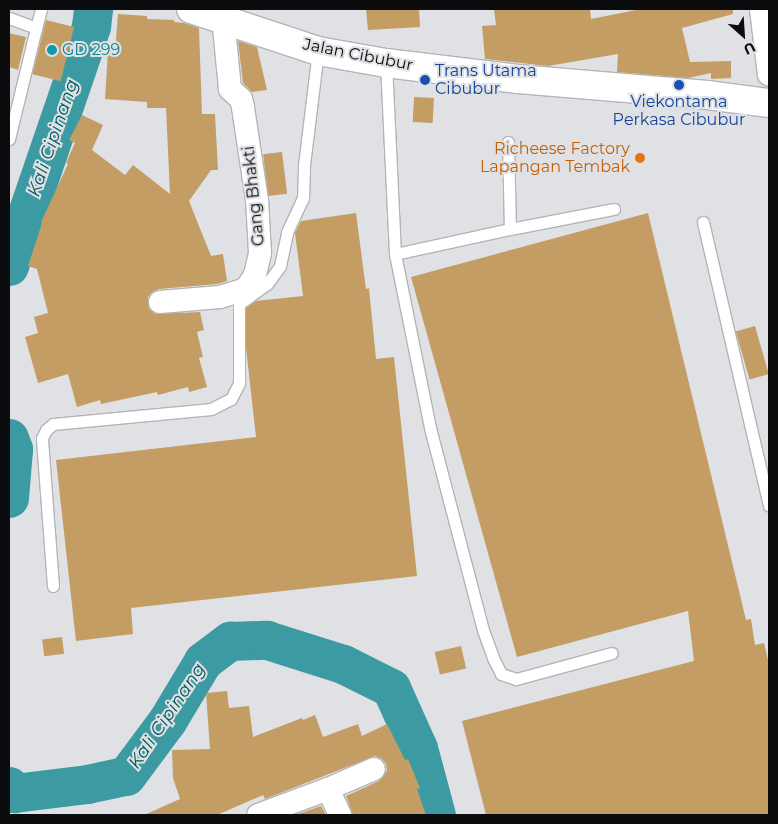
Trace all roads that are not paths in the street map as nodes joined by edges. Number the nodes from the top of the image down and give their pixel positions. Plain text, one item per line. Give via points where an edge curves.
1 (41, 9) edge
2 (191, 9) edge
3 (761, 9) edge
4 (9, 18) edge
5 (223, 18) junction
6 (36, 28) junction
7 (318, 51) junction
8 (386, 63) junction
9 (769, 75) edge
10 (769, 103) edge
11 (9, 139) edge
12 (508, 142) dead end
13 (614, 209) dead end
14 (703, 222) dead end
15 (510, 229) junction
16 (395, 254) junction
17 (160, 302) dead end
18 (769, 506) edge
19 (53, 586) dead end
20 (612, 653) dead end
21 (374, 769) dead end
22 (328, 789) junction
23 (258, 815) edge
24 (340, 815) edge

1 - 6 lane
2 - 5 street, Jalan Cibubur
3 - 9 street
4 - 6 lane
5 - 7 street, Jalan Cibubur
5 - 17 street, Gang Bhakti via 230,89 243,107 257,200 260,253 255,275 243,290 220,297
6 - 11 lane
7 - 8 street, Jalan Cibubur
7 - 19 lane via 303,198 287,232 280,266 267,284 239,304 239,383 231,399 211,409 53,424 46,430 42,438
8 - 10 street, Jalan Cibubur
8 - 16 lane
12 - 15 lane
13 - 15 lane
14 - 18 lane
15 - 16 lane
16 - 20 lane via 430,428 483,630 500,672 516,679
21 - 22 street
22 - 23 street
22 - 24 street

